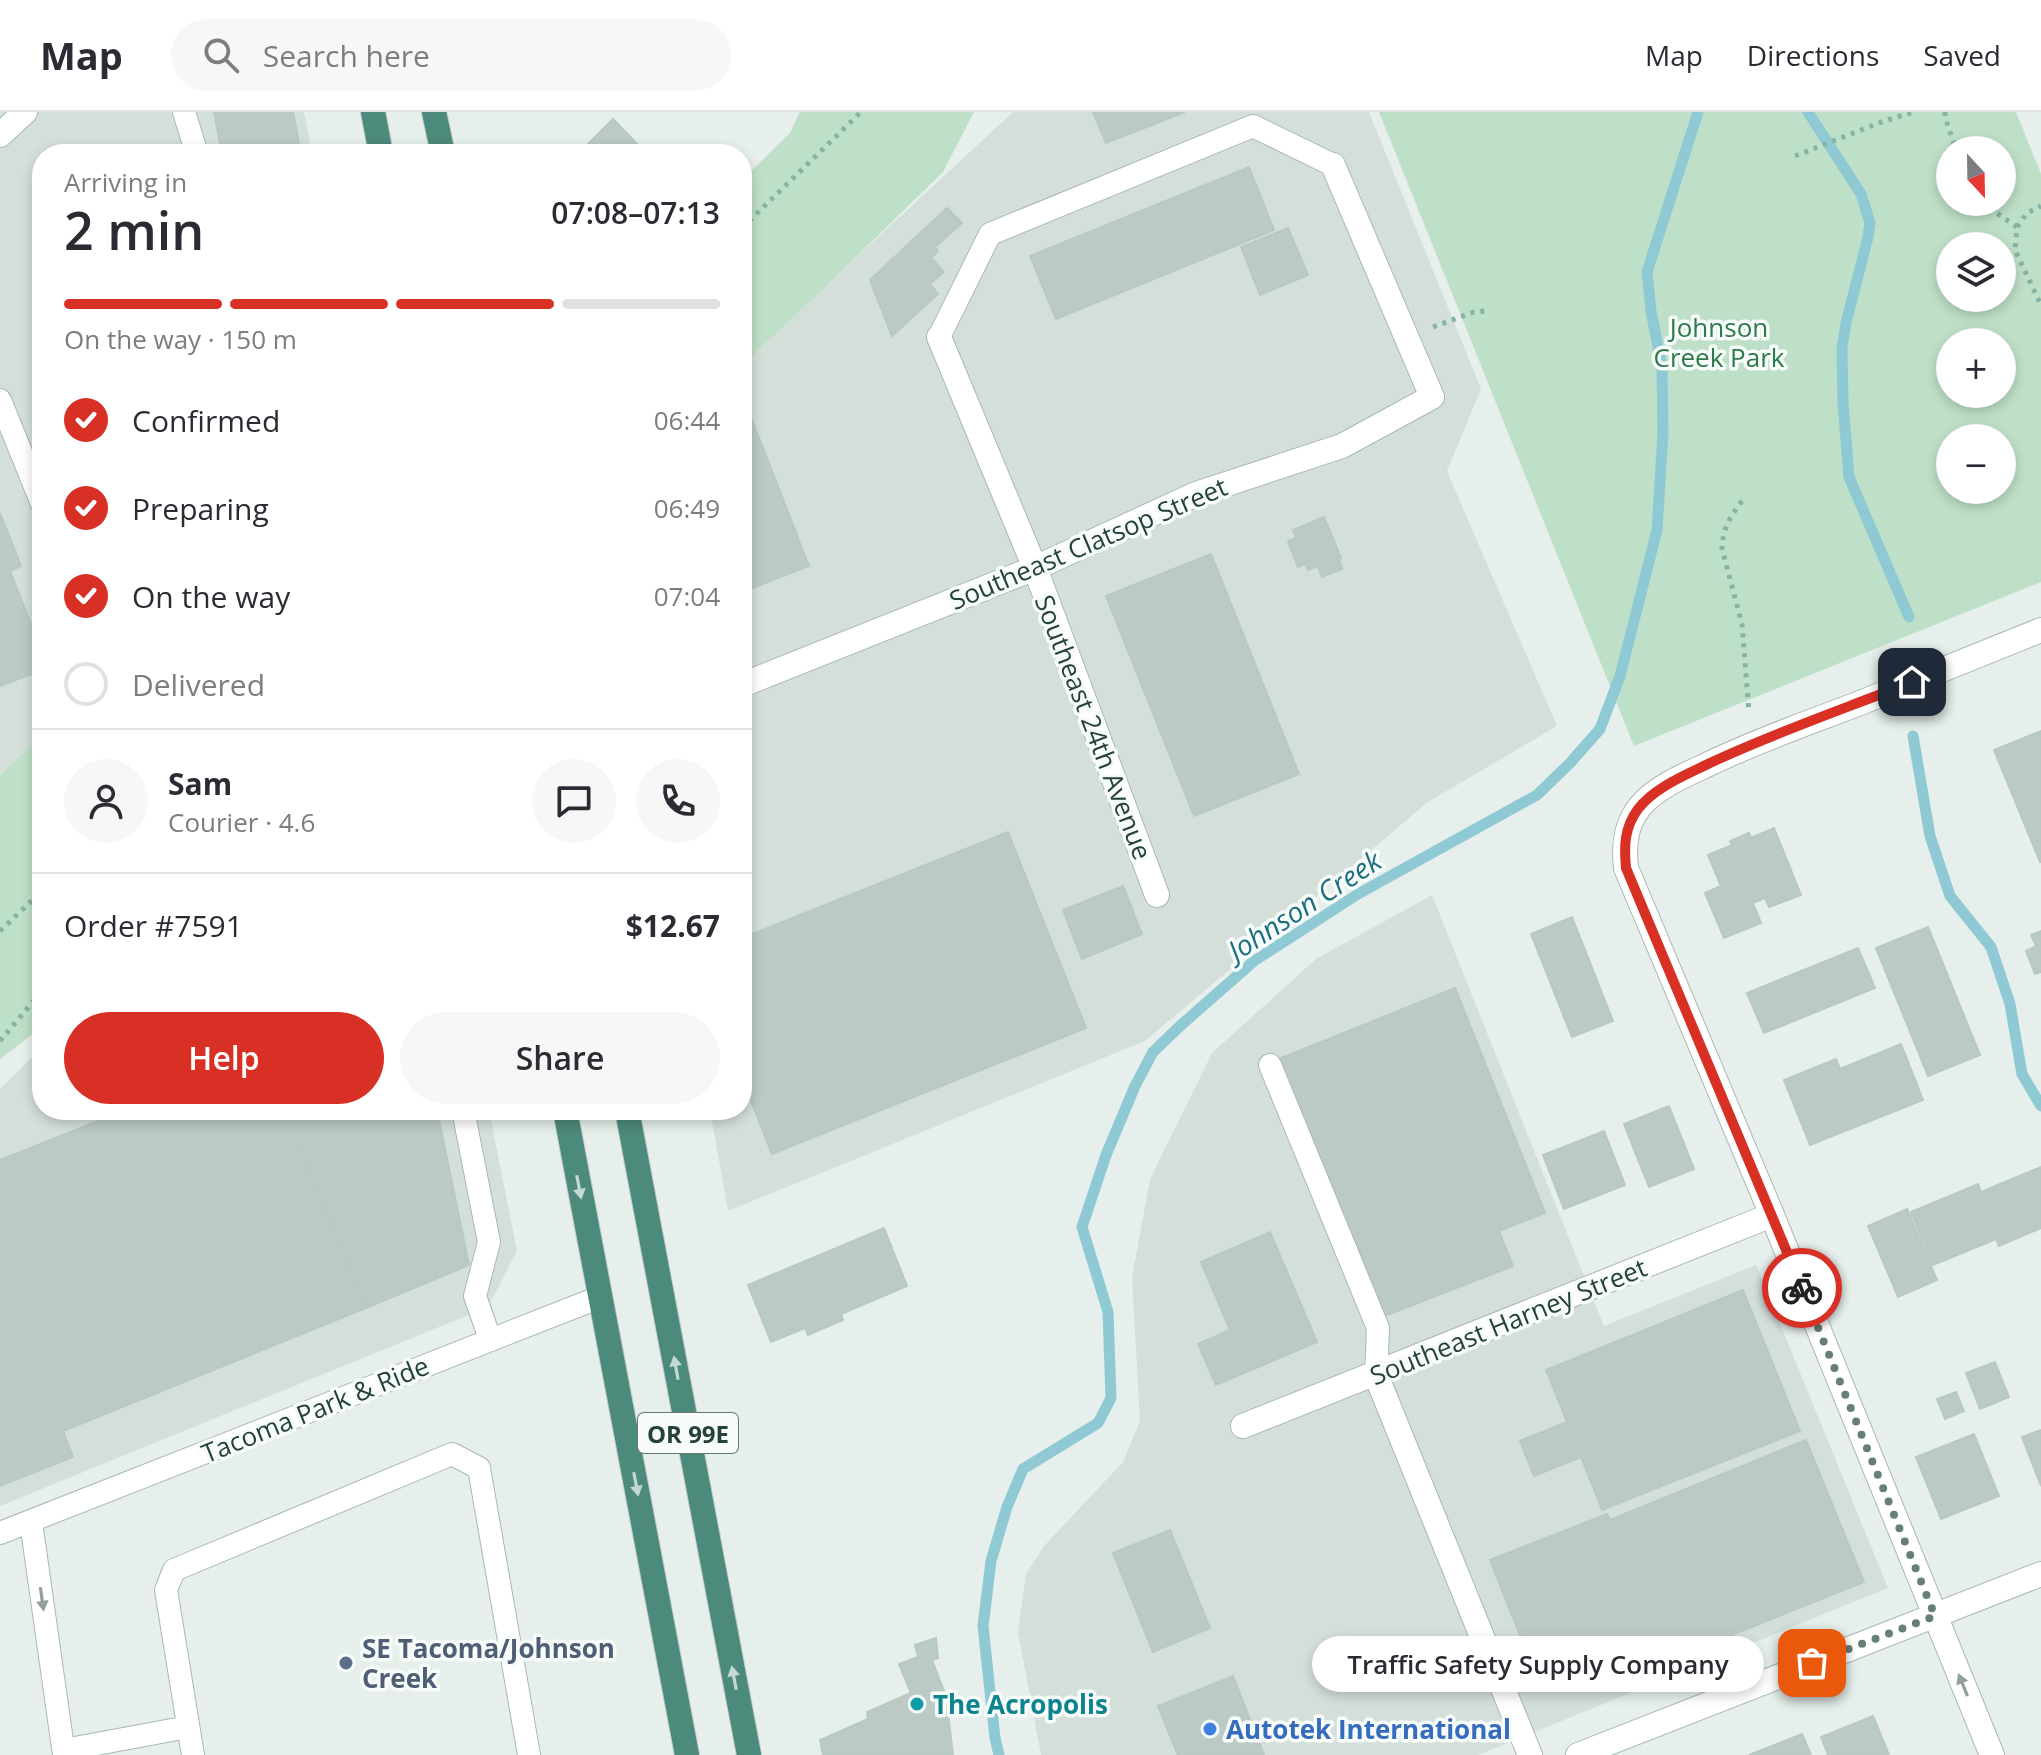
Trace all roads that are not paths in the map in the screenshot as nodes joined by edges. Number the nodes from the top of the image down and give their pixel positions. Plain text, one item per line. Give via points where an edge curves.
1 (25, 112) edge
2 (184, 112) edge
3 (373, 112) edge
4 (434, 112) edge
5 (0, 135) edge
6 (194, 144) edge
7 (379, 144) edge
8 (441, 144) edge
9 (1333, 165) joint
10 (939, 337) joint
11 (0, 400) edge
12 (32, 479) edge
13 (1035, 568) junction
14 (2041, 630) edge
15 (752, 681) edge
16 (1157, 895) dead end
17 (1270, 1065) dead end
18 (465, 1120) edge
19 (567, 1120) edge
20 (629, 1120) edge
21 (1772, 1215) junction
22 (600, 1297) junction
23 (490, 1339) junction
24 (1376, 1375) junction
25 (1243, 1426) dead end
26 (31, 1522) junction
27 (0, 1533) edge
28 (2041, 1574) edge
29 (1935, 1616) junction
30 (188, 1727) junction
31 (64, 1753) edge
32 (193, 1755) edge
33 (529, 1755) edge
34 (687, 1755) edge
35 (749, 1755) edge
36 (1530, 1755) edge
37 (1578, 1755) edge
38 (1992, 1755) edge

1 - 5 street
2 - 6 lane
3 - 7 highway
4 - 8 highway
9 - 10 lane via 1253,126 990,234
9 - 13 street, Southeast Clatsop Street via 1432,397 1342,446 1196,494
10 - 13 street, Southeast 24th Avenue
11 - 12 lane
13 - 15 street, Southeast Clatsop Street
13 - 16 street, Southeast 24th Avenue
14 - 21 street via 1759,740 1680,777 1646,800 1629,824 1626,868
17 - 24 lane via 1378,1328
18 - 23 lane via 489,1242 475,1296
19 -> 22 highway, OR 99E
35 -> 20 highway, OR 99E
21 - 24 street, Southeast Harney Street
21 - 29 street
22 - 23 lane, Tacoma Park & Ride
22 -> 34 highway, OR 99E
23 - 26 lane, Tacoma Park & Ride
24 - 25 street, Southeast Harney Street
24 - 36 street
26 - 27 lane, Tacoma Park & Ride
26 -> 31 lane
28 - 29 street
29 - 37 street
38 -> 29 street
30 - 31 lane
30 - 32 lane
30 - 33 lane via 166,1590 174,1570 452,1454 479,1468

